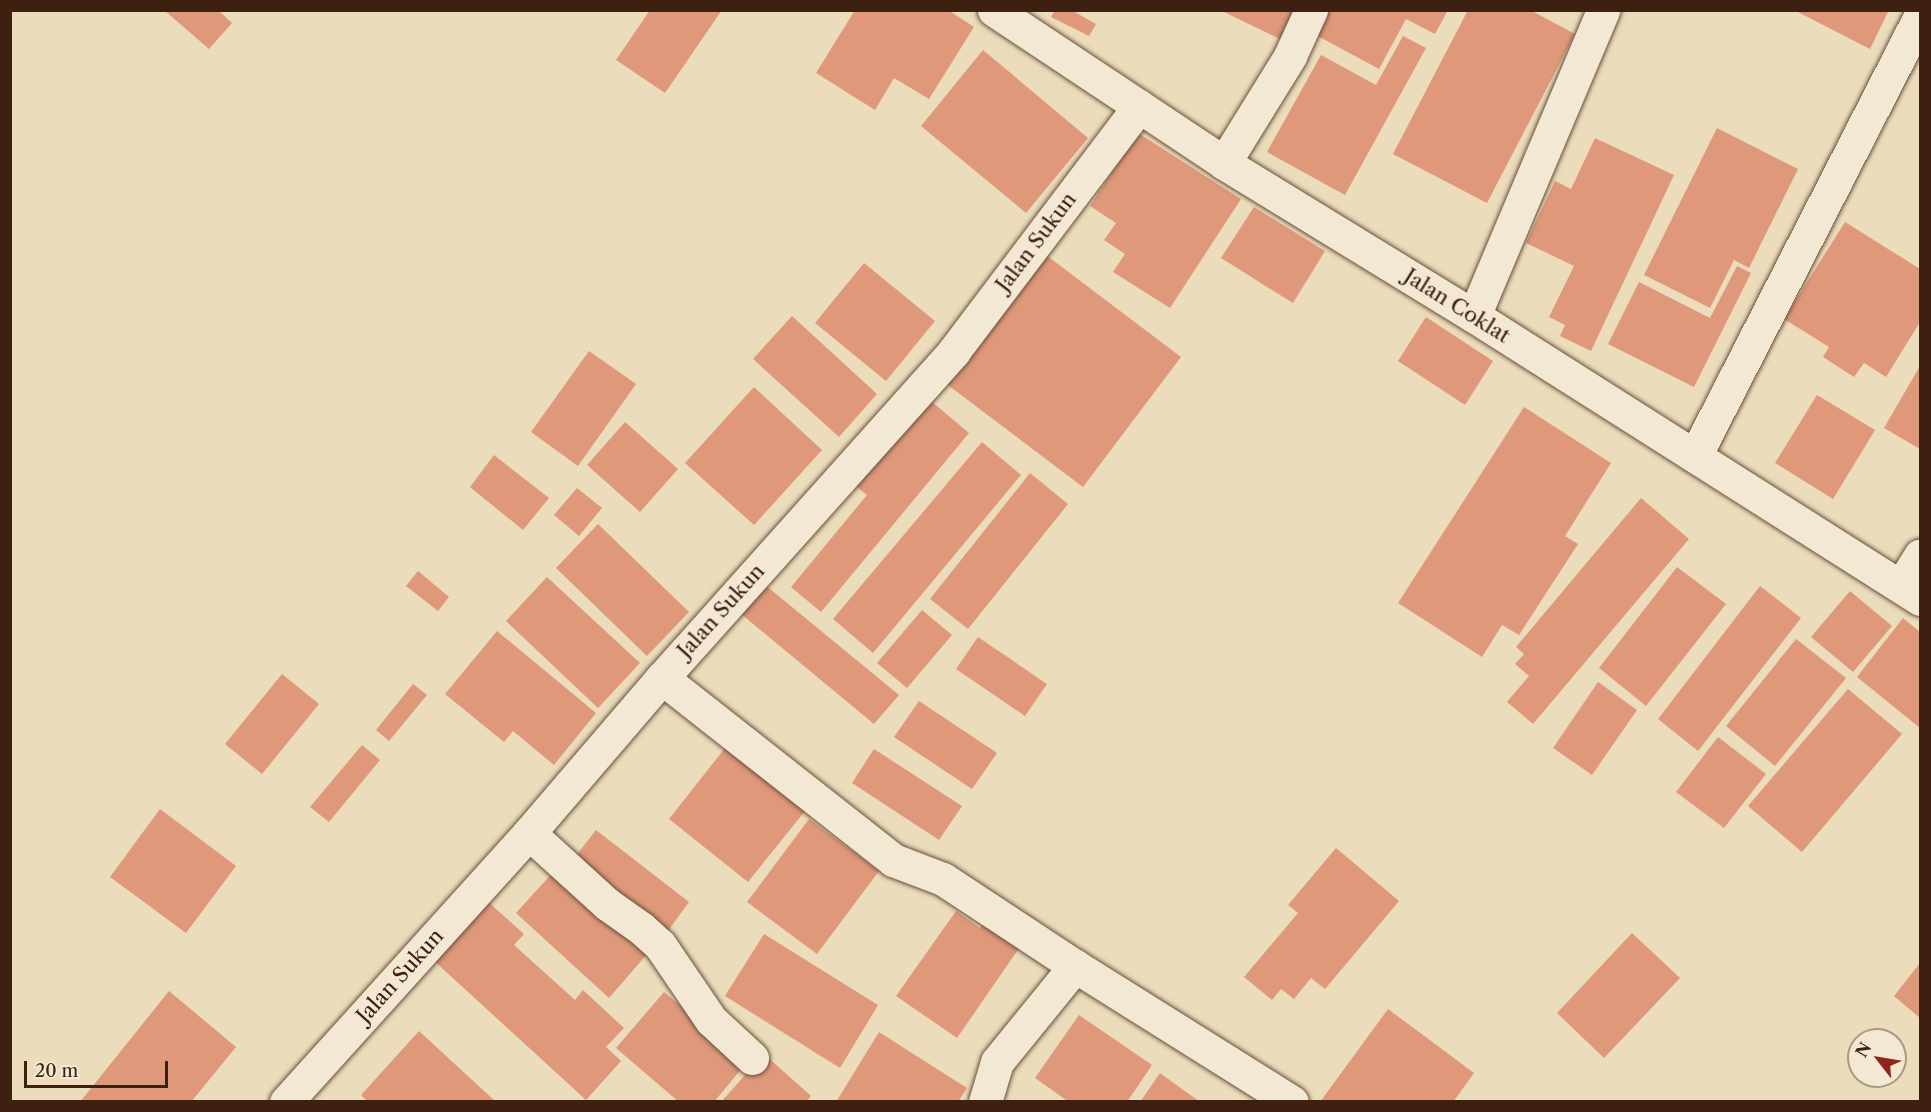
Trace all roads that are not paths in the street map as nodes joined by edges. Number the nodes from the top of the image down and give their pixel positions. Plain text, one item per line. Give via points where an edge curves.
1 (994, 10) edge
2 (1311, 10) edge
3 (1603, 10) edge
4 (1920, 17) edge
5 (1139, 106) junction
6 (1224, 163) junction
7 (1474, 316) junction
8 (1695, 456) junction
9 (1920, 555) edge
10 (1911, 592) edge
11 (662, 678) junction
12 (529, 833) junction
13 (1075, 966) junction
14 (752, 1058) dead end
15 (285, 1101) edge
16 (985, 1101) edge
17 (1292, 1101) edge

1 - 5 street, Jalan Coklat
2 - 6 street via 1290,56
3 - 7 street
4 - 8 street
5 - 6 street, Jalan Coklat
5 - 11 street, Jalan Sukun via 954,351
6 - 7 street, Jalan Coklat
7 - 8 street, Jalan Coklat
8 - 10 street, Jalan Coklat
9 - 10 street
11 - 12 street, Jalan Sukun
11 - 13 street via 893,860 943,879
12 - 14 street via 607,904 660,945 711,1020
12 - 15 street, Jalan Sukun
13 - 16 street via 998,1062
13 - 17 street

